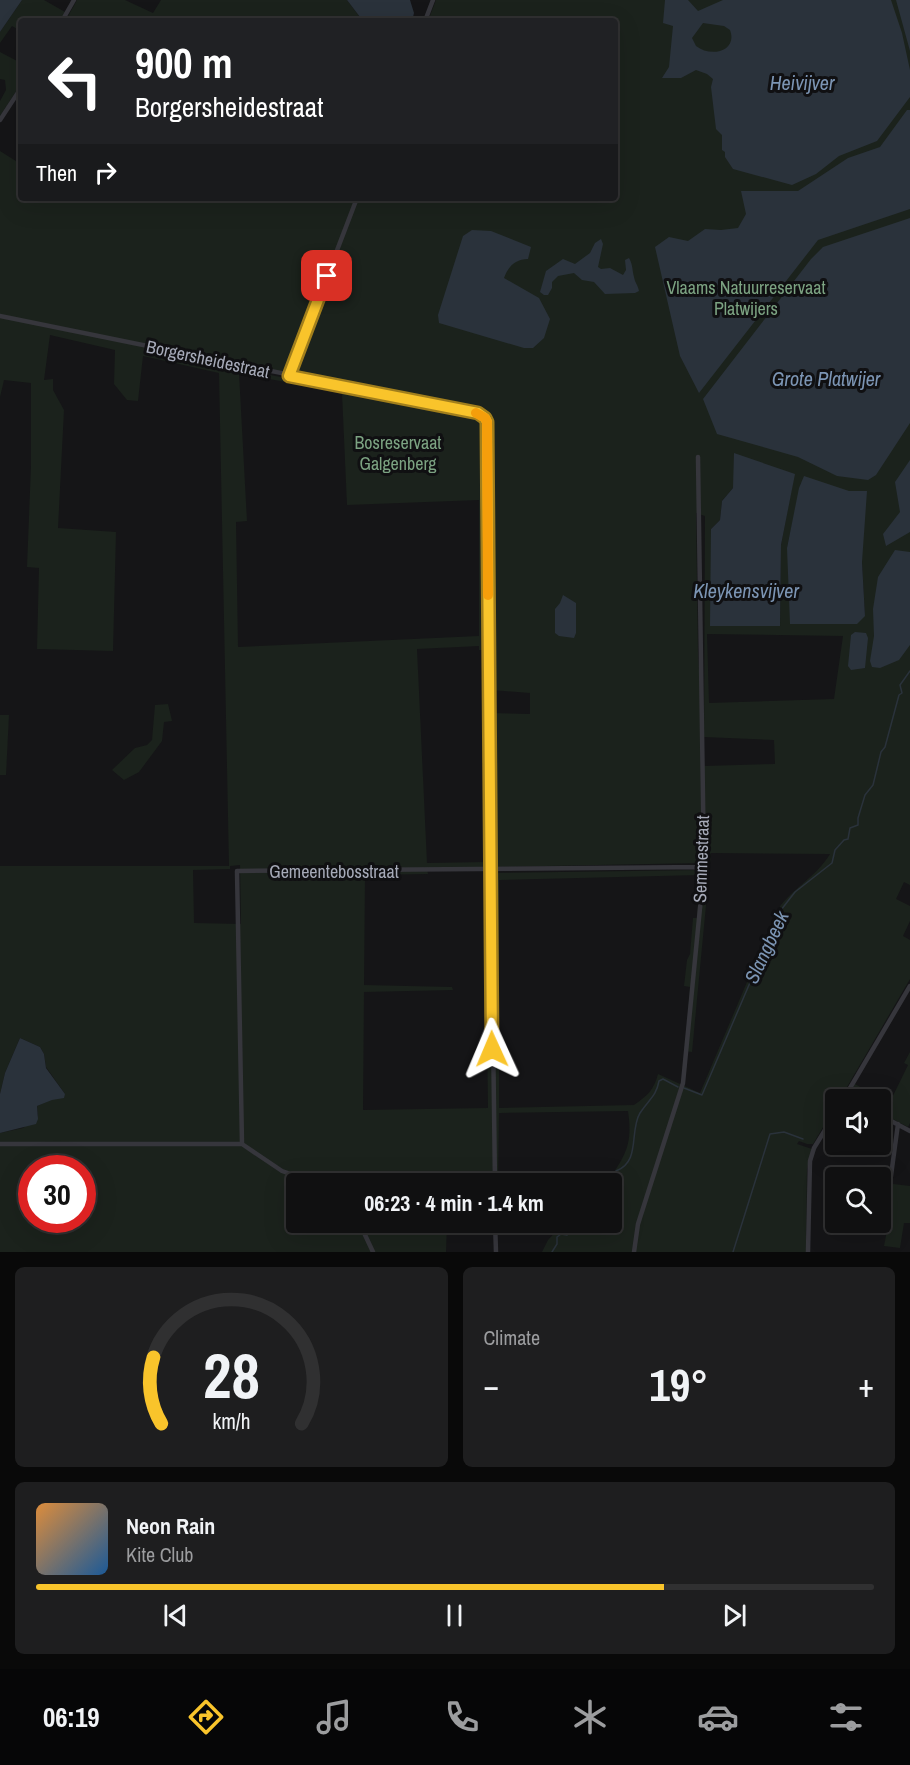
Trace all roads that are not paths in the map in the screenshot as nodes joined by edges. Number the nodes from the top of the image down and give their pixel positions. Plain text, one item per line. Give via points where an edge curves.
1 (74, 0) edge
2 (433, 0) edge
3 (64, 18) edge
4 (426, 18) edge
5 (18, 93) edge
6 (0, 120) edge
7 (356, 201) edge
8 (0, 316) edge
9 (289, 376) junction
10 (698, 457) dead end
11 (704, 867) junction
12 (490, 870) junction
13 (910, 986) edge
14 (852, 1089) edge
15 (891, 1120) edge
16 (898, 1124) junction
17 (825, 1130) edge
18 (910, 1131) edge
19 (0, 1143) edge
20 (242, 1144) junction
21 (288, 1173) edge
22 (495, 1173) edge
23 (891, 1176) edge
24 (364, 1233) edge
25 (495, 1233) edge
26 (373, 1252) edge
27 (496, 1252) edge
28 (634, 1252) edge
29 (808, 1252) edge

1 - 3 street
2 - 4 street
5 - 6 street
7 - 9 street
8 - 9 street, Borgersheidestraat
9 - 12 street, Borgersheidestraat via 478,413 485,418
10 - 11 street, Semmestraat
11 - 12 street, Gemeentebosstraat
11 - 28 street, Semmestraat via 683,1083 638,1224
12 - 20 street, Gemeentebosstraat via 237,871
12 - 22 street
13 - 14 street
15 - 16 street
16 - 18 street
16 - 23 street
17 - 29 street via 810,1161
19 - 20 street
20 - 21 street
24 - 26 street
25 - 27 street

